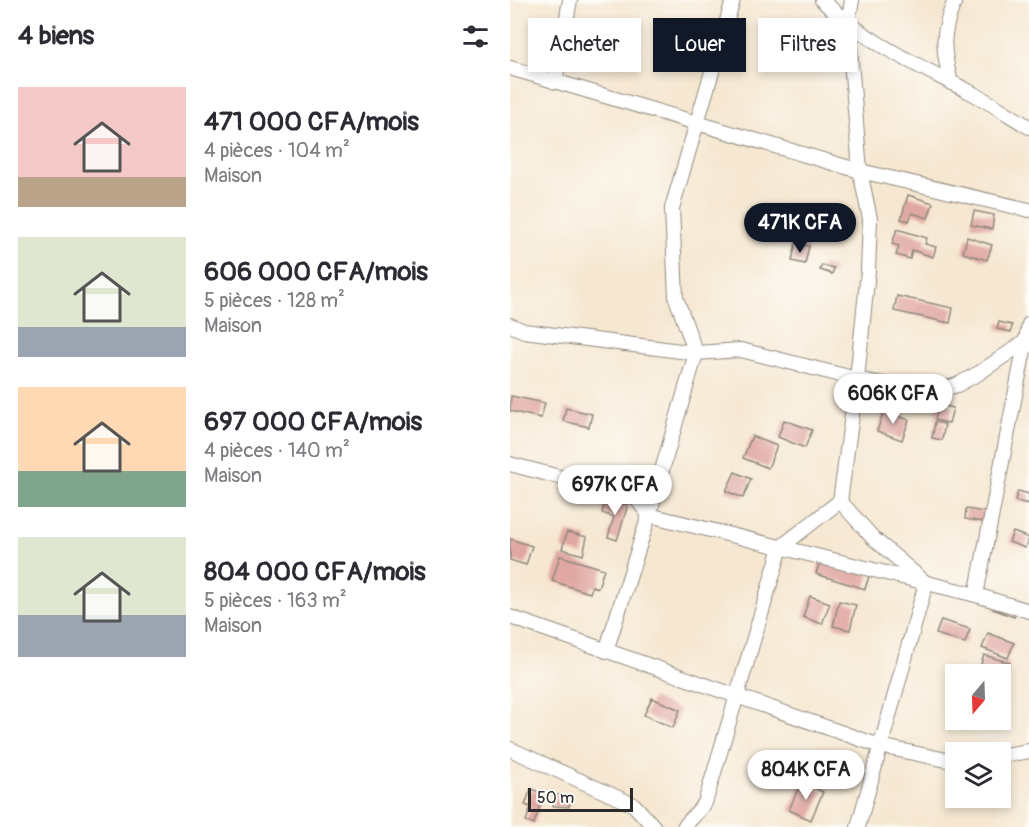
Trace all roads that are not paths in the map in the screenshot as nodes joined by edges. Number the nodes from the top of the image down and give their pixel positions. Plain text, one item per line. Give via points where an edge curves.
1 (570, 0) edge
2 (733, 0) edge
3 (822, 0) edge
4 (852, 0) edge
5 (955, 0) edge
6 (842, 18) edge
7 (849, 18) edge
8 (857, 30) edge
9 (510, 68) edge
10 (852, 72) edge
11 (555, 82) junction
12 (951, 83) junction
13 (697, 124) junction
14 (1029, 127) edge
15 (860, 171) junction
16 (1029, 210) edge
17 (1029, 324) edge
18 (510, 325) edge
19 (1027, 344) edge
20 (696, 354) junction
21 (857, 379) junction
22 (510, 464) edge
23 (840, 501) junction
24 (650, 515) junction
25 (781, 547) junction
26 (926, 583) junction
27 (976, 595) junction
28 (1029, 611) edge
29 (510, 617) edge
30 (606, 651) junction
31 (737, 696) junction
32 (880, 746) junction
33 (510, 749) edge
34 (1029, 751) edge
35 (1011, 754) edge
36 (945, 760) edge
37 (654, 827) edge
38 (684, 827) edge
39 (858, 827) edge

1 - 11 street
2 - 13 street
3 - 6 street
4 - 7 street
5 - 12 street via 946,22 944,55
8 - 12 street
9 - 11 street
10 - 15 street
11 - 13 street
12 - 14 street
13 - 15 street
13 - 20 street via 672,208 676,298
15 - 16 street
15 - 21 street via 870,219
17 - 19 street
18 - 20 street via 524,331
19 - 21 street via 957,385 928,393
19 - 27 street
20 - 21 street via 741,350
20 - 24 street
21 - 23 street
22 - 24 street via 635,498
23 - 25 street
23 - 26 street via 873,538
24 - 25 street
24 - 30 street
25 - 26 street
25 - 31 street
26 - 27 street
26 - 32 street
27 - 28 street
29 - 30 street
30 - 31 street
31 - 32 street
31 - 38 street via 705,803
32 - 36 street
32 - 39 street
33 - 37 street via 634,805
34 - 35 street

